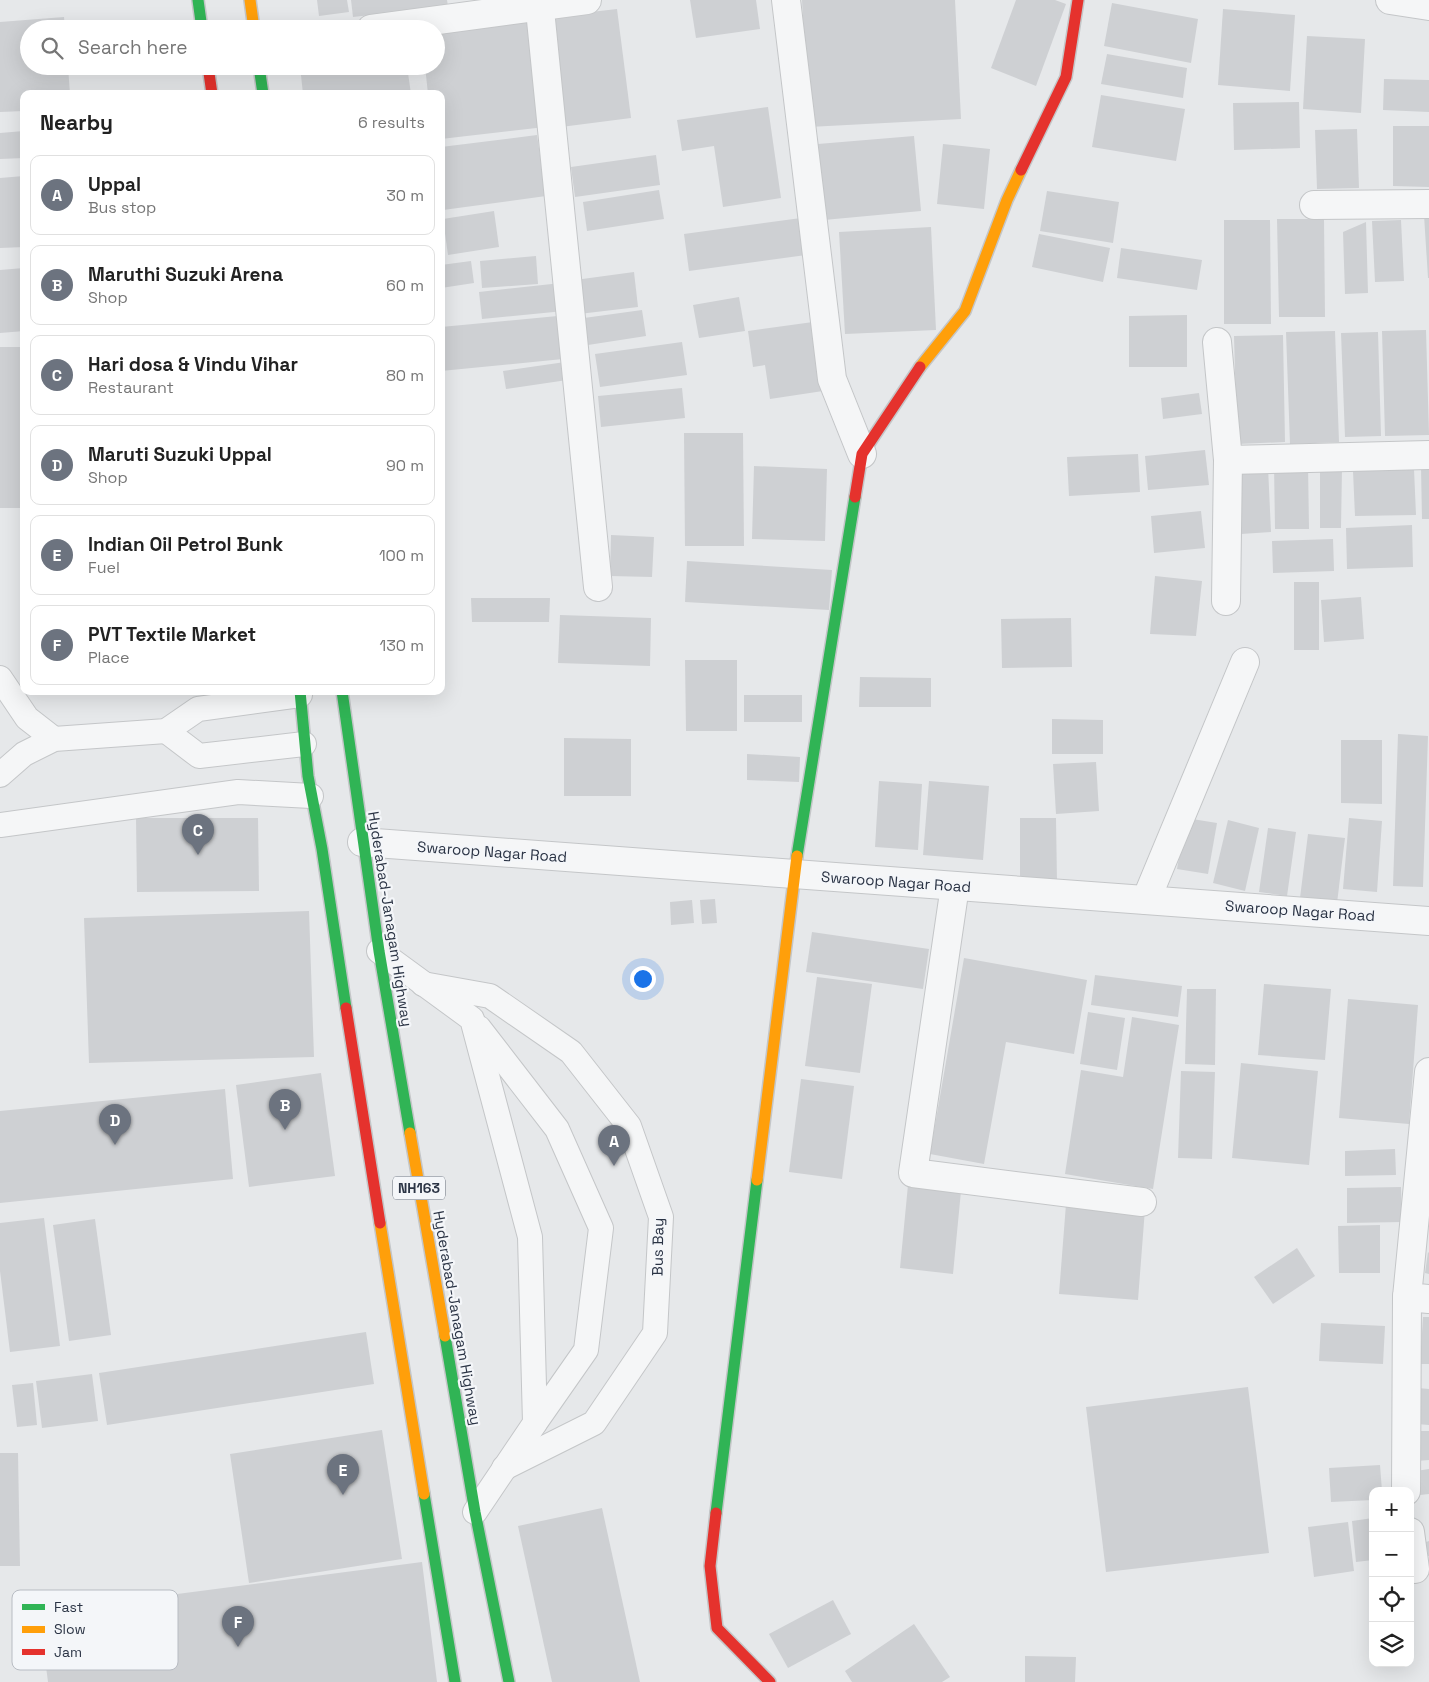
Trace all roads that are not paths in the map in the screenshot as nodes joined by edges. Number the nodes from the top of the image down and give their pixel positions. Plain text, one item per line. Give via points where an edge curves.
1 (198, 0) edge
2 (250, 0) edge
3 (587, 0) edge
4 (786, 0) edge
5 (1078, 0) edge
6 (1390, 0) edge
7 (539, 4) edge
8 (1429, 6) edge
9 (201, 20) edge
10 (253, 20) edge
11 (431, 20) edge
12 (209, 75) edge
13 (260, 75) edge
14 (211, 90) edge
15 (262, 90) edge
16 (1429, 204) edge
17 (1314, 205) dead end
18 (1217, 342) dead end
19 (862, 454) junction
20 (1429, 455) edge
21 (1228, 460) junction
22 (598, 586) dead end
23 (1226, 602) dead end
24 (1245, 662) dead end
25 (0, 678) edge
26 (287, 695) edge
27 (300, 695) edge
28 (343, 695) edge
29 (166, 731) junction
30 (54, 740) junction
31 (304, 744) junction
32 (0, 775) edge
33 (311, 796) junction
34 (0, 825) edge
35 (362, 842) junction
36 (794, 874) junction
37 (956, 886) junction
38 (1146, 900) junction
39 (1429, 921) edge
40 (379, 951) junction
41 (423, 984) junction
42 (472, 1019) junction
43 (1429, 1072) edge
44 (1142, 1202) dead end
45 (1418, 1298) edge
46 (534, 1423) junction
47 (504, 1468) junction
48 (1406, 1487) edge
49 (475, 1512) junction
50 (1414, 1562) edge
51 (1415, 1569) dead end
52 (455, 1682) edge
53 (509, 1682) edge
54 (770, 1682) edge

1 - 9 main road
2 - 10 main road
3 - 7 street
4 - 19 street via 832,380
5 - 19 main road via 1066,77 1007,200 965,311 908,382
6 - 8 street
7 - 11 street
7 - 22 street
12 - 14 main road
13 - 15 main road
16 - 17 street
18 - 21 street
19 - 36 main road
20 - 21 street
21 - 23 street
24 - 38 street
25 - 30 lane via 27,718
26 - 29 lane via 198,709
27 - 31 main road, NH163
28 - 35 main road, Hyderabad-Janagam Highway / NH163
29 - 30 lane
29 - 31 lane via 199,756
30 - 32 lane via 24,754
31 - 33 main road, NH163
33 - 34 lane via 238,792
33 - 52 main road, NH163
35 - 36 street, Swaroop Nagar Road
35 - 40 main road, Hyderabad-Janagam Highway / NH163
36 - 37 street, Swaroop Nagar Road
36 - 54 main road via 710,1566 717,1628
37 - 38 street, Swaroop Nagar Road
37 - 44 street via 913,1173
38 - 39 street, Swaroop Nagar Road
40 - 41 lane, Bus Bay
40 - 49 main road, Hyderabad-Janagam Highway / NH163
41 - 42 lane, Bus Bay
41 - 47 lane, Bus Bay via 490,996 570,1052 629,1126 660,1217 655,1333 594,1423
42 - 46 lane via 530,1237
42 - 46 lane, Bus Bay via 558,1129 601,1228 586,1350
43 - 45 street
45 - 48 street
46 - 47 lane, Bus Bay
47 - 49 lane, Bus Bay
49 - 53 main road, Hyderabad-Janagam Highway / NH163
50 - 51 street

